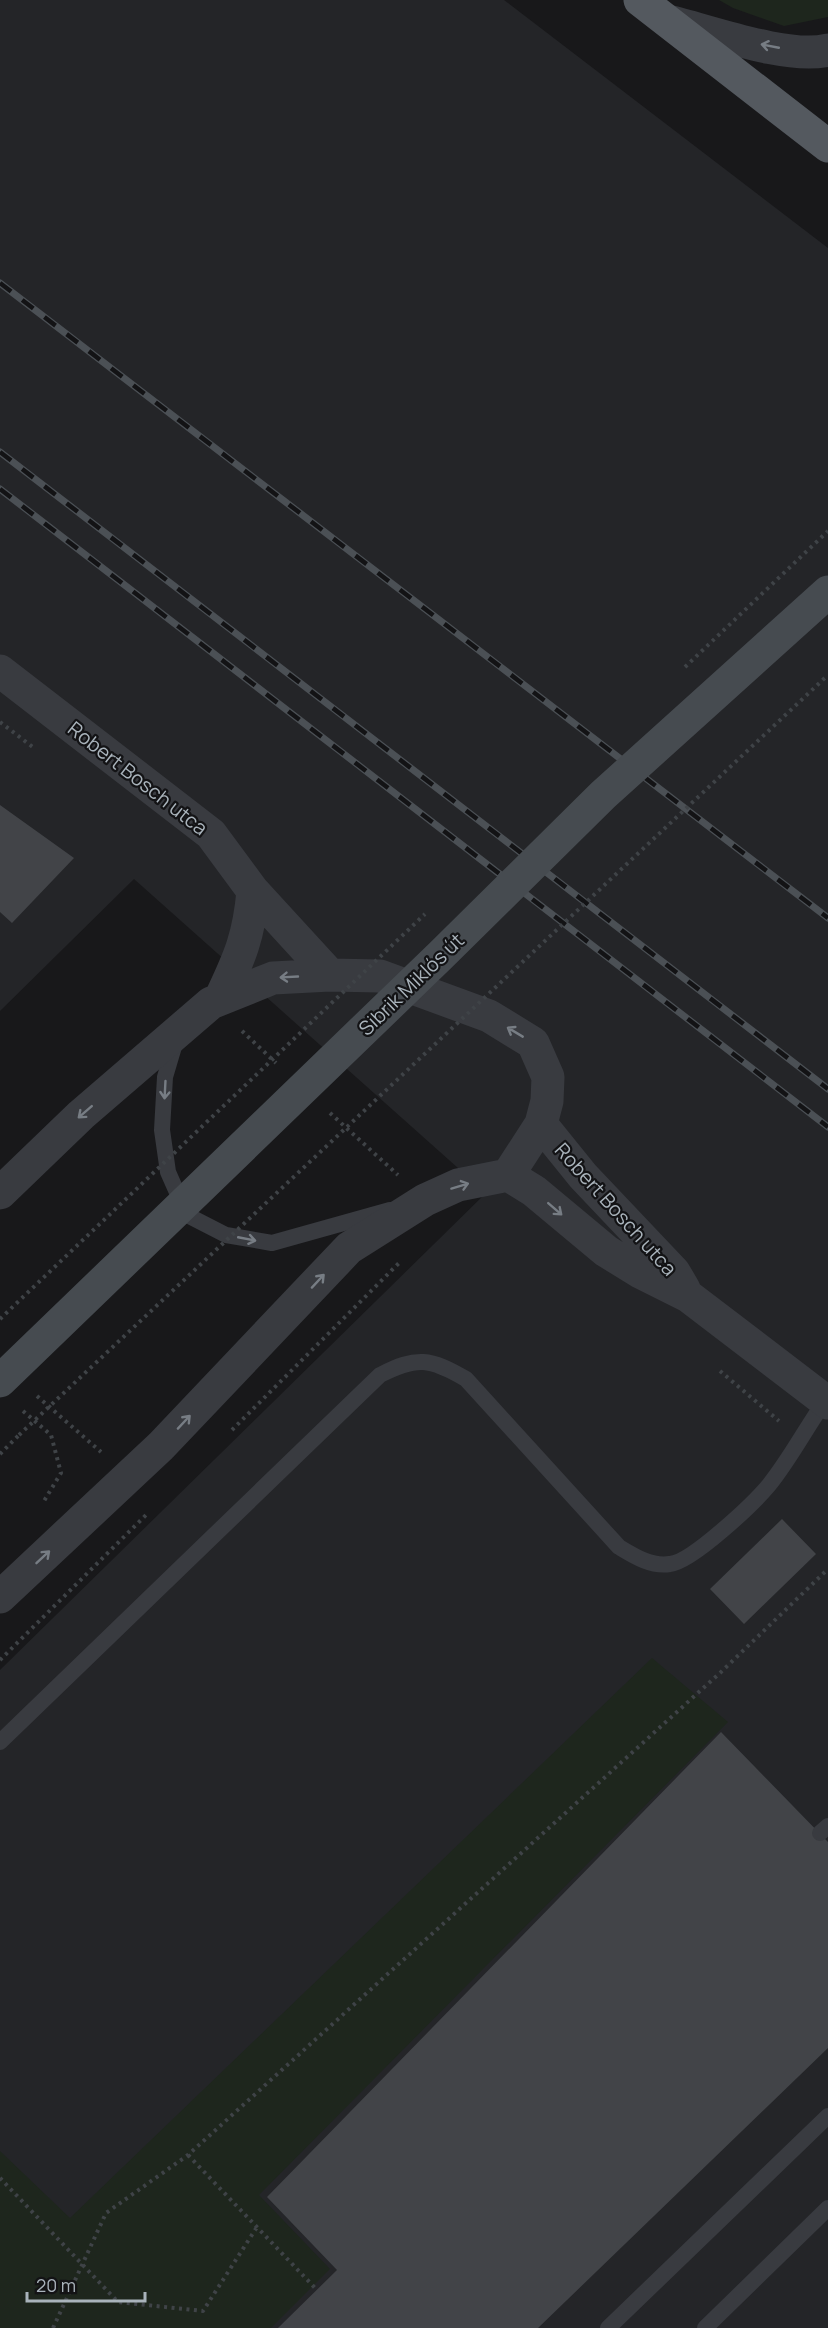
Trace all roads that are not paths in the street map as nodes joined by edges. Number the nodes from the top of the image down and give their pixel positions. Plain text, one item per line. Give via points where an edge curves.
1 (640, 0) edge
2 (668, 21) junction
3 (828, 50) edge
4 (828, 146) edge
5 (828, 592) edge
6 (0, 671) edge
7 (253, 891) junction
8 (330, 975) junction
9 (221, 997) junction
10 (178, 1033) junction
11 (541, 1124) junction
12 (508, 1175) junction
13 (0, 1193) edge
14 (425, 1200) junction
15 (688, 1296) junction
16 (8, 1394) edge
17 (826, 1402) edge
18 (0, 1597) edge
19 (0, 1742) edge
20 (828, 2116) edge
21 (828, 2208) edge
22 (608, 2328) edge
23 (705, 2328) edge

1 - 2 main road
3 -> 2 street via 815,53 771,47
2 - 4 main road
5 - 16 main road, Sibrik Miklós út, bridge via 603,795
6 - 7 street, Robert Bosch utca via 212,834
7 - 8 street, Robert Bosch utca
7 - 9 street via 242,954
8 -> 9 street via 273,978
11 -> 8 street via 548,1077 533,1042 489,1016 380,976
9 - 10 street
10 -> 13 street via 81,1115
10 -> 14 lane via 165,1077 162,1130 168,1172 188,1215 226,1235 272,1243
11 - 12 street
11 - 15 street, Robert Bosch utca via 583,1176 674,1272
14 -> 12 street via 458,1185
12 -> 15 street, Robert Bosch utca via 534,1191 606,1251
18 -> 14 street via 161,1446 349,1248
15 - 17 street, Robert Bosch utca
17 - 19 lane via 768,1486 708,1543 690,1557 670,1564 644,1562 619,1547 466,1379 425,1361 402,1364 380,1375
20 - 22 lane
21 - 23 lane

